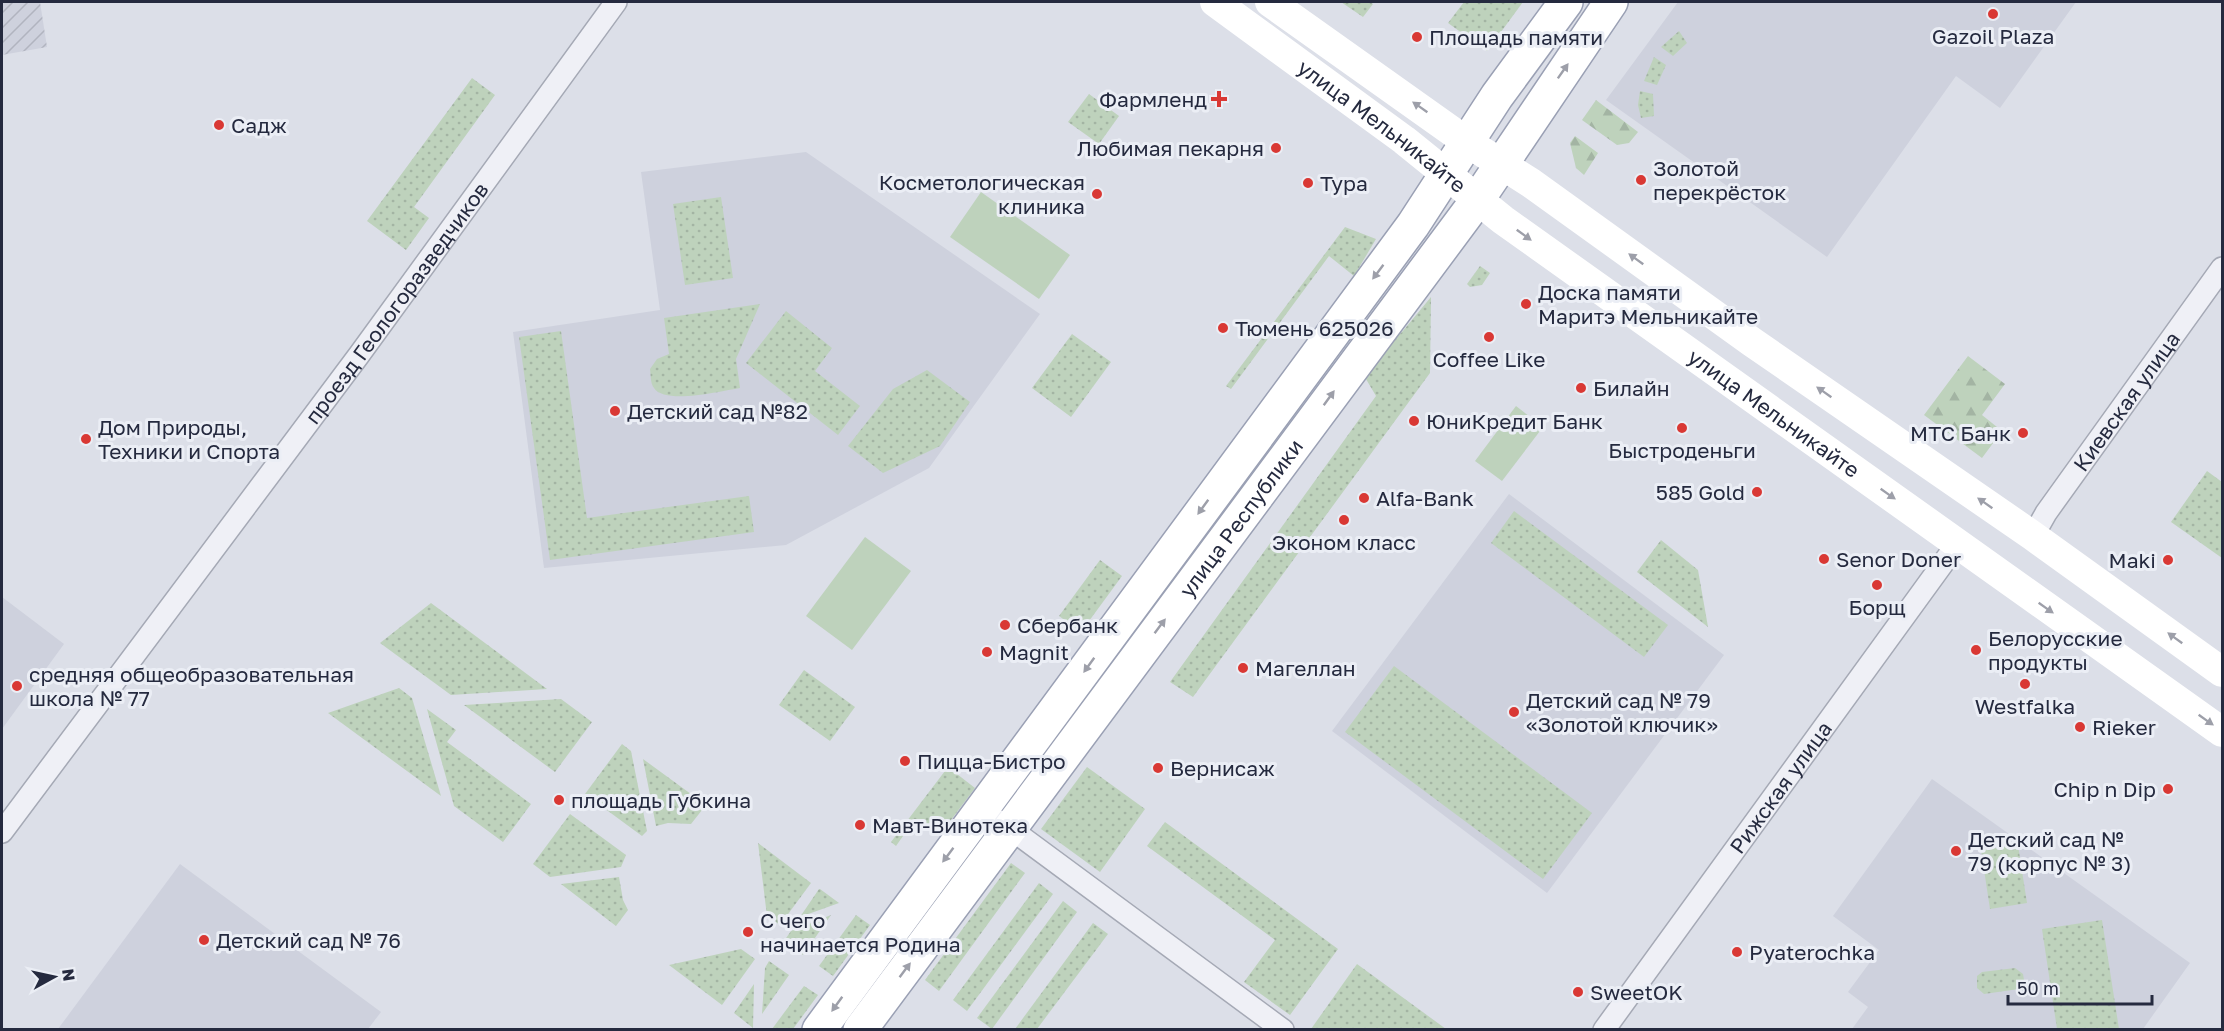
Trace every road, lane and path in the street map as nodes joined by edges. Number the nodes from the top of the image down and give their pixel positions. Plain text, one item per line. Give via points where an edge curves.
1 (616, 2) edge
2 (1215, 2) edge
3 (1270, 2) edge
4 (1566, 2) edge
5 (1611, 2) edge
6 (1467, 142) junction
7 (1501, 162) junction
8 (1447, 173) junction
9 (1478, 199) junction
10 (2223, 268) edge
11 (2033, 536) junction
12 (1957, 544) junction
13 (2223, 672) edge
14 (2223, 732) edge
15 (983, 808) junction
16 (1010, 828) junction
17 (2, 832) edge
18 (819, 1029) edge
19 (860, 1029) edge
20 (1283, 1029) edge
21 (1604, 1029) edge

1 - 17 street, проезд Геологоразведчиков via 359,355
2 - 8 main road, улица Мельникайте
6 -> 3 main road, улица Мельникайте
4 - 6 main road, улица Республики
7 -> 5 main road, улица Республики
6 - 7 main road, улица Мельникайте
6 - 8 main road, улица Республики
7 - 9 main road, улица Республики
11 -> 7 main road, улица Мельникайте
8 - 9 main road, улица Мельникайте
8 -> 15 main road, улица Республики via 1413,225
9 -> 12 main road, улица Мельникайте
16 -> 9 main road, улица Республики
10 - 11 street, Киевская улица
13 -> 11 main road, улица Мельникайте
12 -> 14 main road, улица Мельникайте
12 - 21 street, Рижская улица
15 - 16 street
15 -> 18 main road, улица Республики
19 -> 16 main road, улица Республики
16 - 20 street

